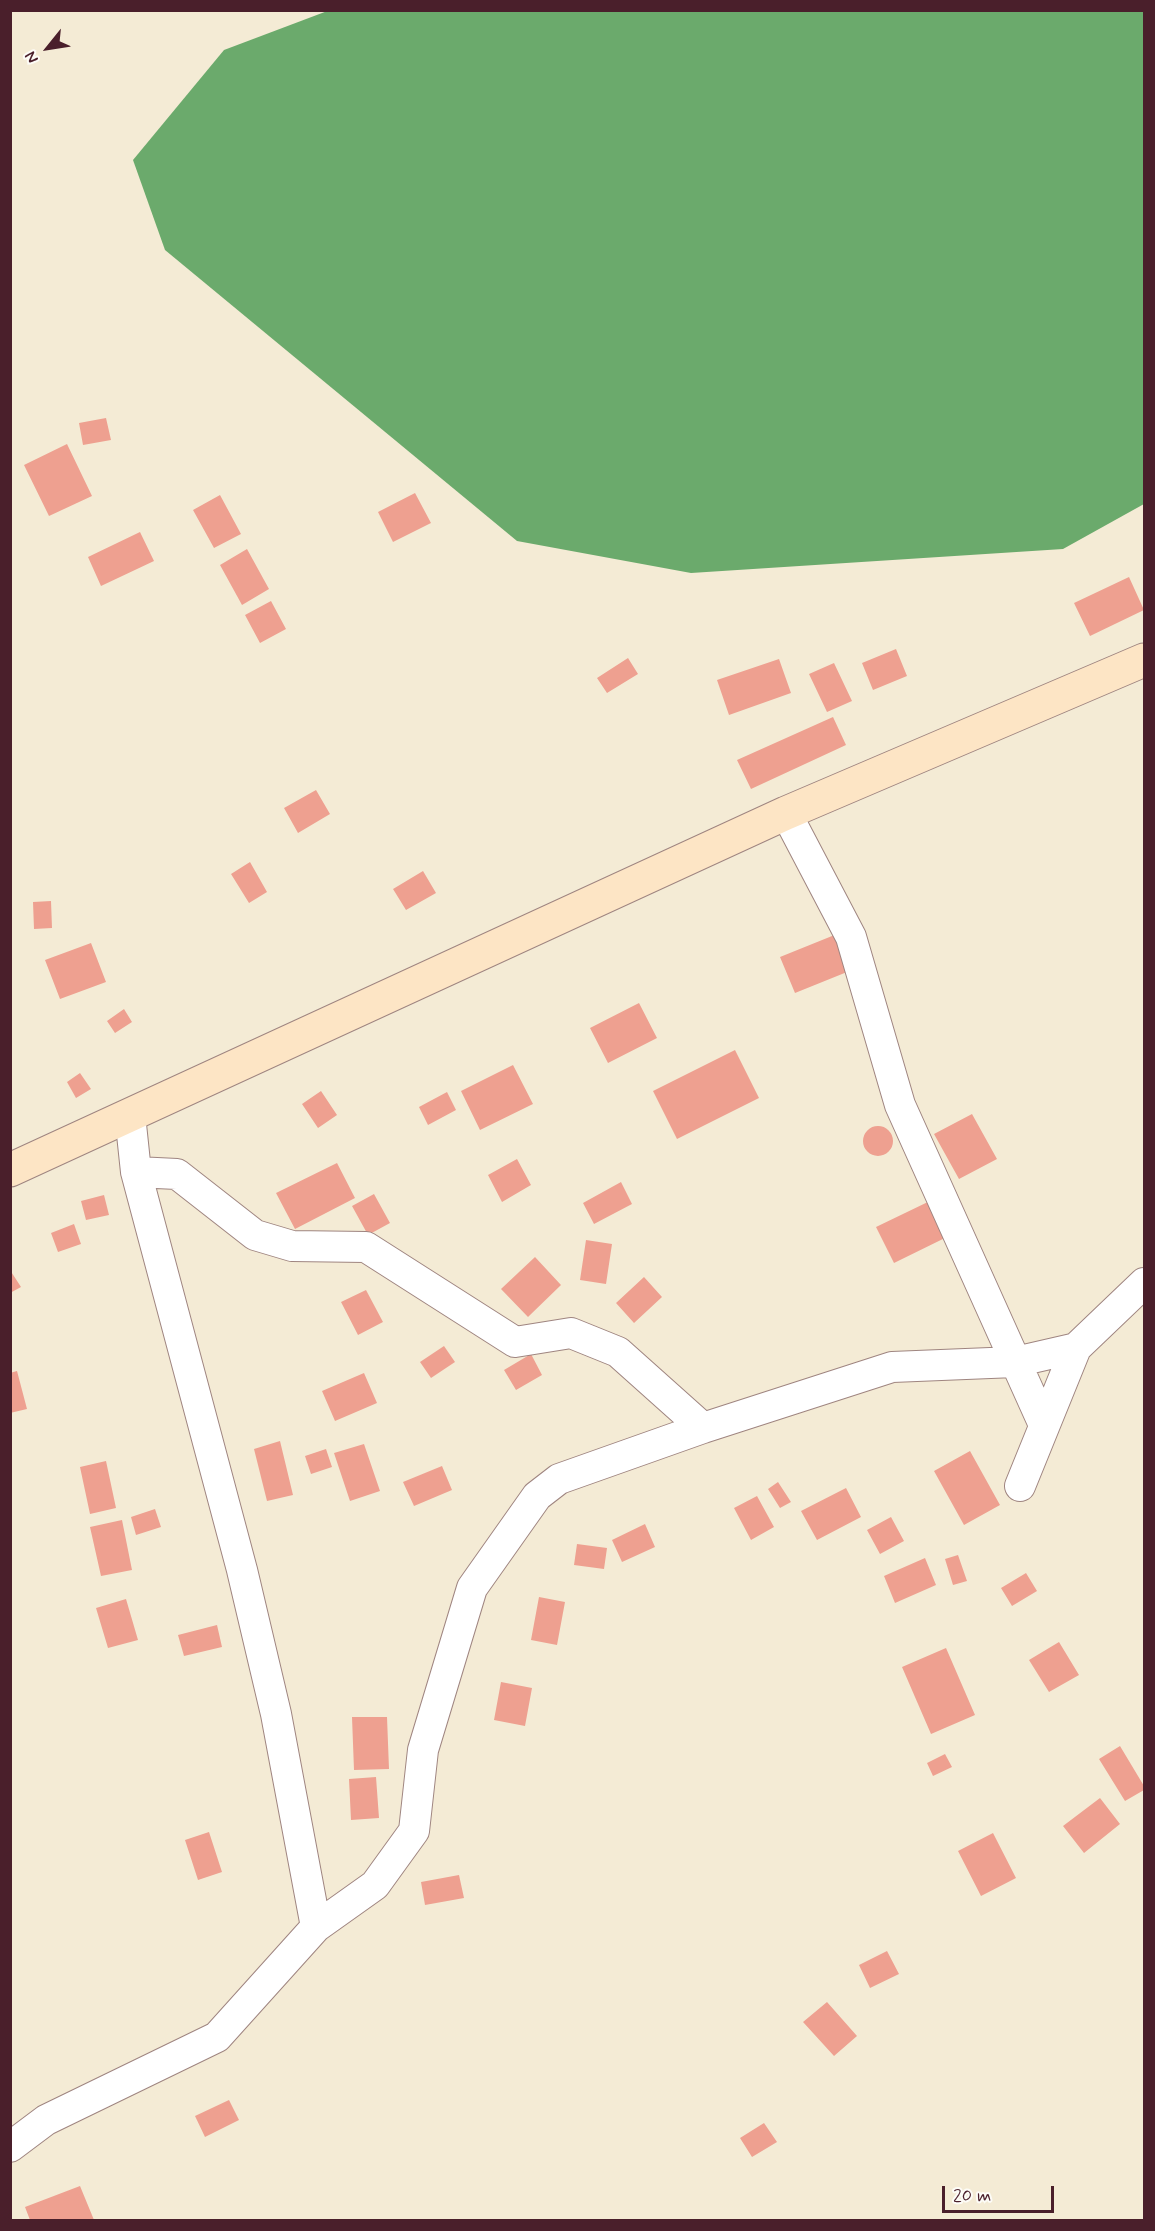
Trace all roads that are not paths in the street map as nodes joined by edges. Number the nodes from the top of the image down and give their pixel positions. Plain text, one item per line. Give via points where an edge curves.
1 (1144, 660) edge
2 (786, 813) junction
3 (130, 1115) junction
4 (10, 1170) edge
5 (136, 1172) junction
6 (1144, 1283) edge
7 (1076, 1348) junction
8 (1015, 1362) junction
9 (1044, 1425) junction
10 (703, 1428) junction
11 (1020, 1486) dead end
12 (316, 1927) junction
13 (10, 2147) edge

1 - 2 main road
2 - 3 main road
2 - 8 street via 851,937 900,1105
3 - 4 main road
3 - 5 street
5 - 10 street via 177,1174 255,1235 292,1246 366,1247 515,1342 571,1333 618,1352
5 - 12 street via 242,1570 276,1714
6 - 7 street
7 - 8 street
7 - 9 street
8 - 9 street
8 - 10 street via 892,1367
9 - 11 street
10 - 12 street via 559,1479 537,1496 472,1588 423,1750 414,1831 375,1885
12 - 13 street via 217,2037 46,2120

